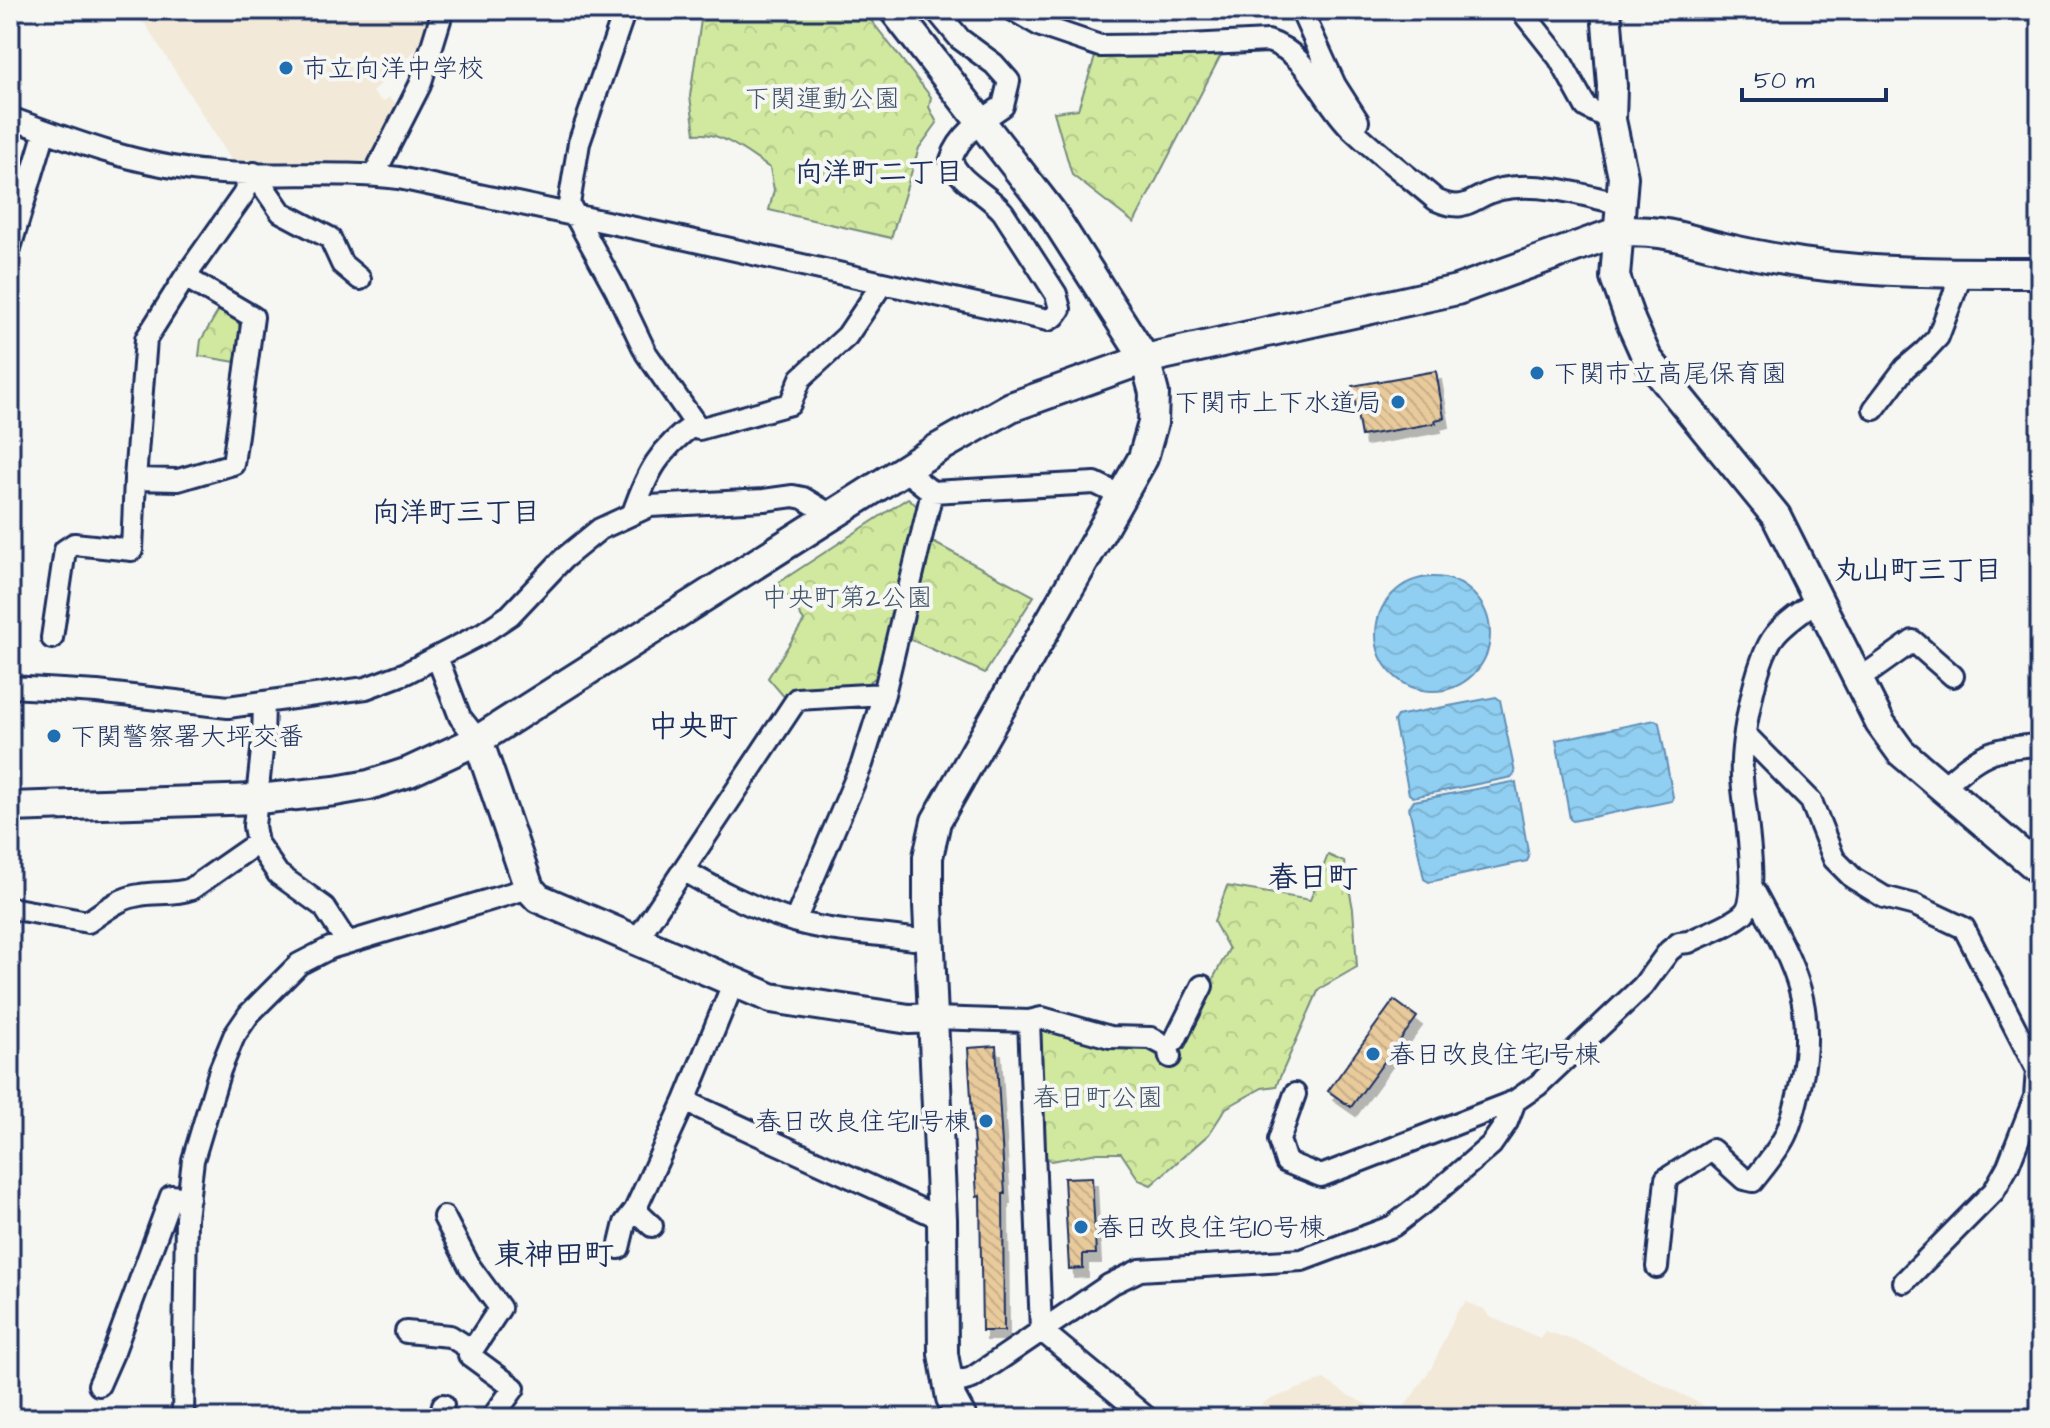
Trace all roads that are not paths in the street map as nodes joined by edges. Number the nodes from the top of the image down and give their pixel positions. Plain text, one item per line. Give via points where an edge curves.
1 (443, 10) edge
2 (625, 10) edge
3 (894, 10) edge
4 (936, 10) edge
5 (1013, 10) edge
6 (1301, 10) edge
7 (1521, 10) edge
8 (1606, 10) edge
9 (10, 118) edge
10 (981, 120) junction
11 (1611, 120) junction
12 (45, 131) junction
13 (1375, 148) junction
14 (254, 173) junction
15 (374, 175) junction
16 (1621, 204) junction
17 (573, 214) junction
18 (1617, 232) junction
19 (10, 248) edge
20 (1962, 273) junction
21 (2040, 273) edge
22 (185, 277) junction
23 (360, 279) dead end
24 (882, 284) junction
25 (1145, 359) junction
26 (1874, 409) dead end
27 (695, 424) junction
28 (904, 470) junction
29 (135, 479) junction
30 (932, 492) junction
31 (1122, 496) junction
32 (633, 513) junction
33 (833, 516) junction
34 (1817, 600) junction
35 (52, 638) dead end
36 (437, 657) junction
37 (1855, 676) junction
38 (1953, 676) dead end
39 (10, 687) edge
40 (884, 694) junction
41 (264, 702) junction
42 (1746, 735) junction
43 (478, 740) junction
44 (2040, 745) edge
45 (1951, 780) dead end
46 (258, 799) junction
47 (10, 807) edge
48 (257, 843) junction
49 (684, 870) junction
50 (2040, 870) edge
51 (1751, 885) junction
52 (529, 888) junction
53 (10, 908) edge
54 (795, 921) junction
55 (913, 939) dead end
56 (346, 941) junction
57 (636, 941) junction
58 (1202, 986) dead end
59 (728, 996) dead end
60 (933, 1018) junction
61 (1029, 1021) junction
62 (1295, 1094) dead end
63 (685, 1101) junction
64 (1515, 1101) junction
65 (189, 1198) junction
66 (635, 1210) junction
67 (444, 1217) dead end
68 (942, 1219) junction
69 (652, 1226) dead end
70 (619, 1248) dead end
71 (1657, 1267) dead end
72 (1904, 1282) dead end
73 (1041, 1330) junction
74 (406, 1332) dead end
75 (472, 1350) junction
76 (99, 1385) dead end
77 (948, 1385) junction
78 (183, 1418) edge
79 (492, 1418) edge
80 (962, 1418) edge
81 (1147, 1418) edge

1 - 15 street via 420,85
2 - 17 street via 579,143 569,204
3 - 10 street
4 - 10 street via 960,39 1009,81 1003,106
5 - 13 street via 1041,26 1100,46 1268,41 1279,45 1295,55 1327,102
6 - 13 street via 1335,85
7 - 11 street via 1559,58 1586,107
8 - 11 street
9 - 12 street
10 - 24 street via 953,153 955,171 1003,212 1056,294 1060,309 1048,320 1033,319
10 - 25 street via 1051,212
11 - 16 street via 1623,177
12 - 14 street via 158,165
12 - 19 street
13 - 16 street via 1450,207 1521,187
14 - 15 street
14 - 22 street
14 - 23 street via 281,212 330,238 342,264
15 - 17 street
16 - 18 street
17 - 24 street
17 - 27 street via 646,353
18 - 20 street via 1670,233 1836,267
18 - 25 street via 1457,290
18 - 34 street via 1615,277 1647,358 1776,516
20 - 21 street
20 - 26 street via 1938,337 1905,368
22 - 29 street via 146,339
22 - 29 street via 253,317 233,464 178,480
24 - 27 street via 847,336 801,378 790,404 699,429
25 - 28 street via 1011,407
25 - 31 street via 1154,393 1153,423 1143,458
27 - 32 street via 653,464
28 - 30 street
28 - 33 street
29 - 35 street via 132,550 74,544 65,550
30 - 31 street via 1095,483
30 - 40 street
31 - 60 street via 936,821 928,857
32 - 33 street via 650,506 793,496
32 - 36 street via 600,529 563,559 510,615
33 - 43 street
34 - 37 street
34 - 42 street via 1774,636 1751,698
36 - 41 street via 366,688
36 - 43 street via 460,717
37 - 38 street via 1913,641
37 - 50 street via 1901,752
39 - 41 street via 228,707
40 - 49 street via 797,699
40 - 54 street via 862,764
41 - 46 street
42 - 51 street via 1741,774
42 - 72 street via 1811,801 1834,859 1853,878 1884,897 1964,928 2037,1070 2035,1097 1994,1191
43 - 46 street via 369,785
43 - 52 street
44 - 45 street via 1997,748
46 - 47 street
46 - 48 street
48 - 53 street via 191,889 121,900 88,922
48 - 56 street via 278,874 324,907
49 - 54 street
49 - 57 street
51 - 64 street via 1744,914 1669,951 1643,986
51 - 71 street via 1791,962 1803,998 1808,1049 1795,1109 1785,1137 1753,1181 1712,1150 1666,1179
52 - 56 street
52 - 57 street via 552,906
54 - 55 street
56 - 65 street via 299,964 234,1036 193,1160
57 - 60 street via 771,998
58 - 61 street via 1169,1052 1151,1038 1110,1037 1042,1018
59 - 63 street
60 - 61 street
60 - 68 street
61 - 73 street
62 - 64 street via 1279,1140 1286,1162 1321,1176
63 - 66 street
63 - 68 street
64 - 73 street via 1491,1145 1393,1226 1302,1260 1140,1270
65 - 76 street via 171,1196
65 - 78 street
66 - 69 street
66 - 70 street via 625,1223
67 - 75 street via 476,1277 500,1308
68 - 77 street
73 - 77 street via 972,1378
73 - 81 street
74 - 75 street via 450,1336
75 - 79 street via 469,1355 514,1388
77 - 80 street

